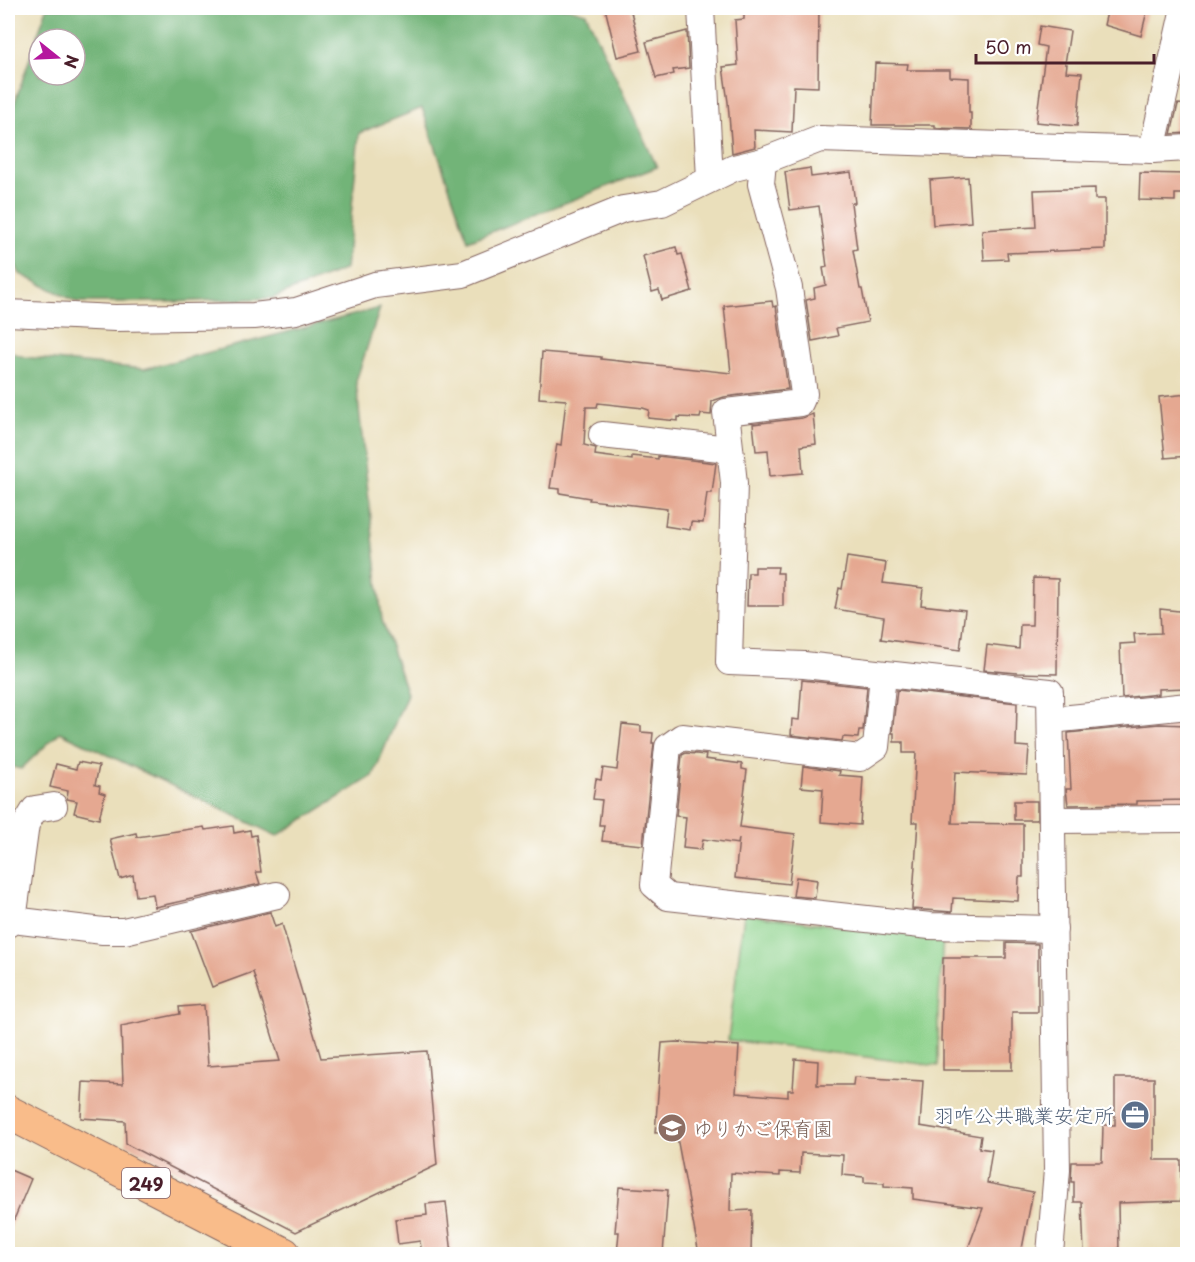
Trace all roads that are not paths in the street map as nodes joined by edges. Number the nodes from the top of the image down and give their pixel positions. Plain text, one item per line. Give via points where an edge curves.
1 (701, 8) edge
2 (1184, 8) edge
3 (1188, 148) edge
4 (1152, 150) junction
5 (763, 160) junction
6 (710, 179) junction
7 (8, 313) edge
8 (602, 435) dead end
9 (729, 449) junction
10 (883, 675) junction
11 (1188, 706) edge
12 (1051, 720) junction
13 (54, 806) dead end
14 (1188, 819) edge
15 (1053, 820) junction
16 (277, 895) dead end
17 (10, 922) edge
18 (1054, 929) junction
19 (8, 1112) edge
20 (284, 1254) edge
21 (1050, 1254) edge

1 - 6 street
2 - 4 street
3 - 4 street
4 - 5 street via 820,139
5 - 6 street
5 - 9 street via 761,184 789,288 804,394 800,403 726,412
6 - 7 street via 662,203 623,208 463,274 375,285 296,311 254,316 116,318
8 - 9 street
9 - 10 street via 734,483 729,662 804,665
10 - 12 street via 1050,692
10 - 18 street via 876,747 860,758 682,737 668,747 654,885 668,897 930,926
11 - 12 street
12 - 15 street
13 - 17 street via 35,808 26,824
14 - 15 street
15 - 18 street
16 - 17 street via 124,931
18 - 21 street via 1057,1170
19 - 20 highway, 249

